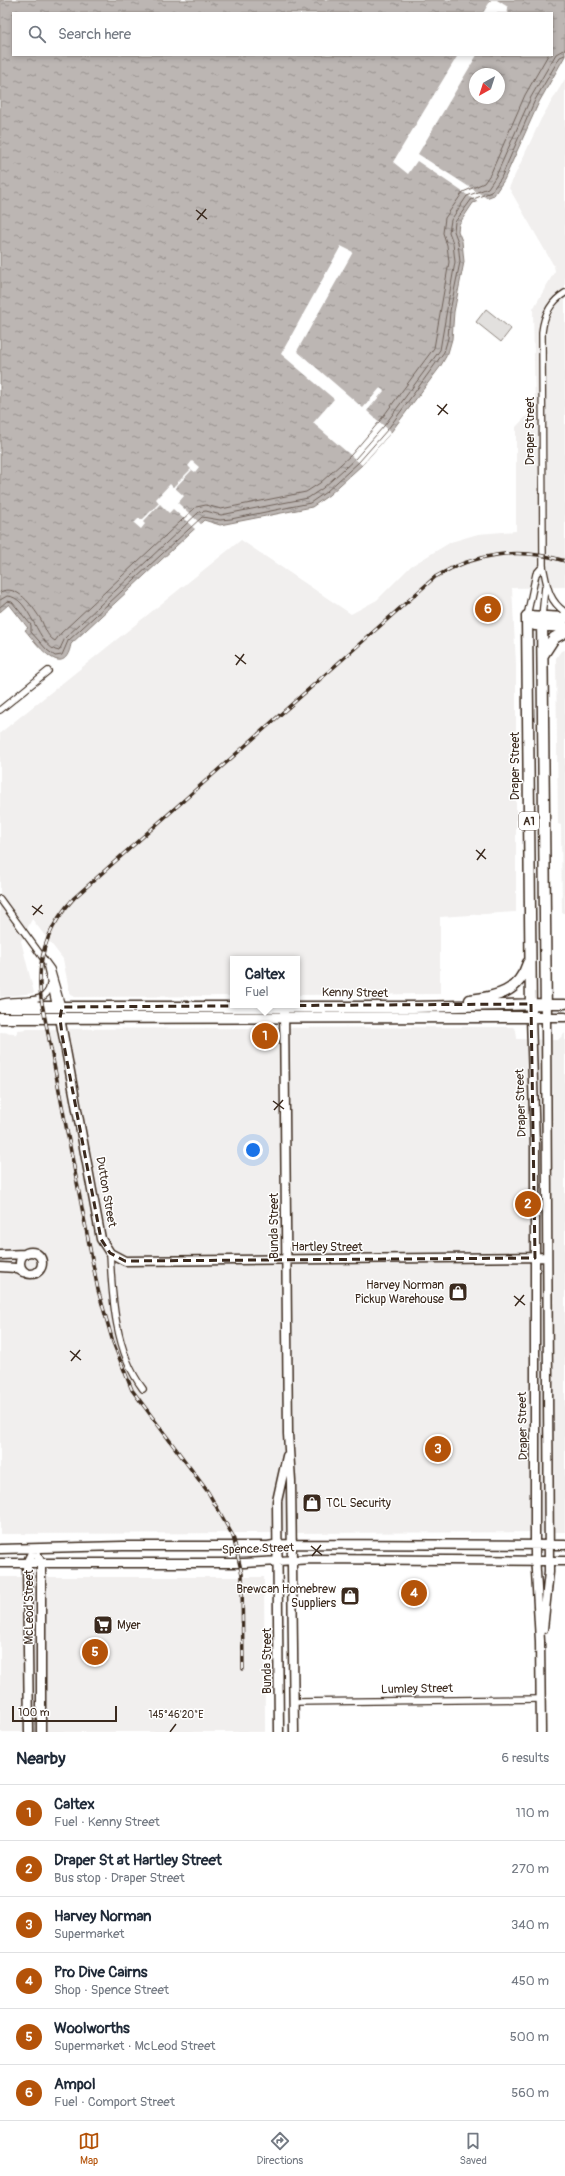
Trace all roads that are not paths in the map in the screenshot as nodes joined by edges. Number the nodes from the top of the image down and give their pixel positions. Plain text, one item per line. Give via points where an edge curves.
1 (565, 293) edge
2 (543, 566) junction
3 (545, 578) junction
4 (565, 612) edge
5 (565, 618) edge
6 (527, 620) junction
7 (542, 621) junction
8 (565, 626) edge
9 (565, 632) edge
10 (542, 657) junction
11 (48, 671) dead end
12 (0, 710) edge
13 (0, 899) edge
14 (530, 958) junction
15 (44, 959) junction
16 (50, 984) junction
17 (0, 1003) edge
18 (531, 1004) junction
19 (546, 1004) junction
20 (565, 1004) edge
21 (230, 1006) edge
22 (300, 1006) edge
23 (0, 1007) edge
24 (59, 1007) junction
25 (413, 1007) junction
26 (284, 1008) edge
27 (285, 1017) junction
28 (531, 1017) junction
29 (546, 1017) junction
30 (565, 1017) edge
31 (0, 1018) edge
32 (60, 1018) junction
33 (110, 1253) junction
34 (25, 1254) junction
35 (0, 1255) edge
36 (547, 1257) junction
37 (535, 1258) junction
38 (286, 1259) junction
39 (0, 1266) edge
40 (23, 1272) junction
41 (143, 1388) dead end
42 (288, 1447) junction
43 (279, 1544) junction
44 (292, 1545) junction
45 (548, 1545) junction
46 (565, 1545) edge
47 (535, 1546) junction
48 (34, 1548) junction
49 (0, 1549) edge
50 (279, 1560) junction
51 (293, 1560) junction
52 (536, 1561) junction
53 (548, 1561) junction
54 (565, 1561) edge
55 (0, 1563) edge
56 (28, 1563) junction
57 (41, 1563) junction
58 (540, 1641) junction
59 (541, 1699) junction
60 (294, 1702) junction
61 (30, 1732) edge
62 (41, 1732) edge
63 (279, 1732) edge
64 (294, 1732) edge
65 (542, 1732) edge

1 - 2 street, Draper Street via 556,299 546,312 542,332
2 - 3 street, Draper Street
2 - 6 street, Draper Street via 536,574
3 - 4 street, Draper Street via 551,598
3 - 7 street, Draper Street
5 - 7 highway
6 - 7 highway
6 - 14 highway, Draper Street / A1
7 - 8 highway
7 - 10 highway, Draper Street / A1
9 - 10 highway via 552,640
10 - 19 highway, Draper Street / A1
11 - 12 street
13 - 15 street, Dutton Street
14 - 18 highway, Draper Street / A1
14 - 25 highway via 517,983 503,994
15 - 16 street, Dutton Street
15 - 24 street, Dutton Street via 53,974
16 - 17 street via 47,993 38,999
16 - 24 street, Dutton Street
18 - 19 highway, Kenny Street
18 - 25 highway, Kenny Street
18 - 28 highway, Draper Street / A1
19 - 20 street, Kenny Street
19 - 29 highway, Draper Street / A1
21 - 24 highway, Kenny Street
22 - 25 highway, Kenny Street
23 - 24 highway, Kenny Street
24 - 32 highway, Dutton Street
26 - 27 street, Bunda Street
27 - 28 highway, Kenny Street
27 - 32 highway, Kenny Street
27 - 38 street, Bunda Street
28 - 29 highway, Kenny Street
28 - 37 street, Draper Street
29 - 30 street, Kenny Street
29 - 36 street, Draper Street
31 - 32 highway, Kenny Street
32 - 33 street, Dutton Street via 101,1239
33 - 38 street, Hartley Street via 124,1261
33 - 41 street, Dutton Street via 111,1282 120,1336 130,1367
34 - 35 street
34 - 40 street via 20,1262
34 - 40 street via 36,1253 42,1263 40,1270 34,1274
36 - 37 street, Hartley Street
36 - 45 street, Draper Street
37 - 38 street, Hartley Street
37 - 47 street, Draper Street
38 - 42 street, Bunda Street
39 - 40 street via 16,1268
42 - 43 street, Bunda Street via 277,1501
42 - 44 street, Bunda Street via 292,1482
43 - 44 street, Spence Street
43 - 48 street, Spence Street
43 - 50 street, Bunda Street
44 - 47 street, Spence Street
44 - 51 street, Bunda Street
45 - 46 street, Spence Street
45 - 47 street, Spence Street
45 - 53 street, Draper Street
47 - 52 street, Draper Street
48 - 49 street, Spence Street
48 - 56 street, McLeod Street
48 - 57 street, McLeod Street
50 - 51 street, Spence Street
50 - 57 street, Spence Street via 244,1563
50 - 63 street, Bunda Street
51 - 52 street, Spence Street
51 - 60 street, Bunda Street
52 - 53 street, Spence Street
52 - 58 street, Draper Street
53 - 54 street, Spence Street
53 - 58 street, Draper Street via 549,1572
55 - 56 street, Spence Street
56 - 57 street, Spence Street
56 - 61 street, McLeod Street
57 - 62 street, McLeod Street
58 - 59 street, Draper Street
59 - 60 street, Lumley Street
59 - 65 street, Draper Street
60 - 64 street, Bunda Street

